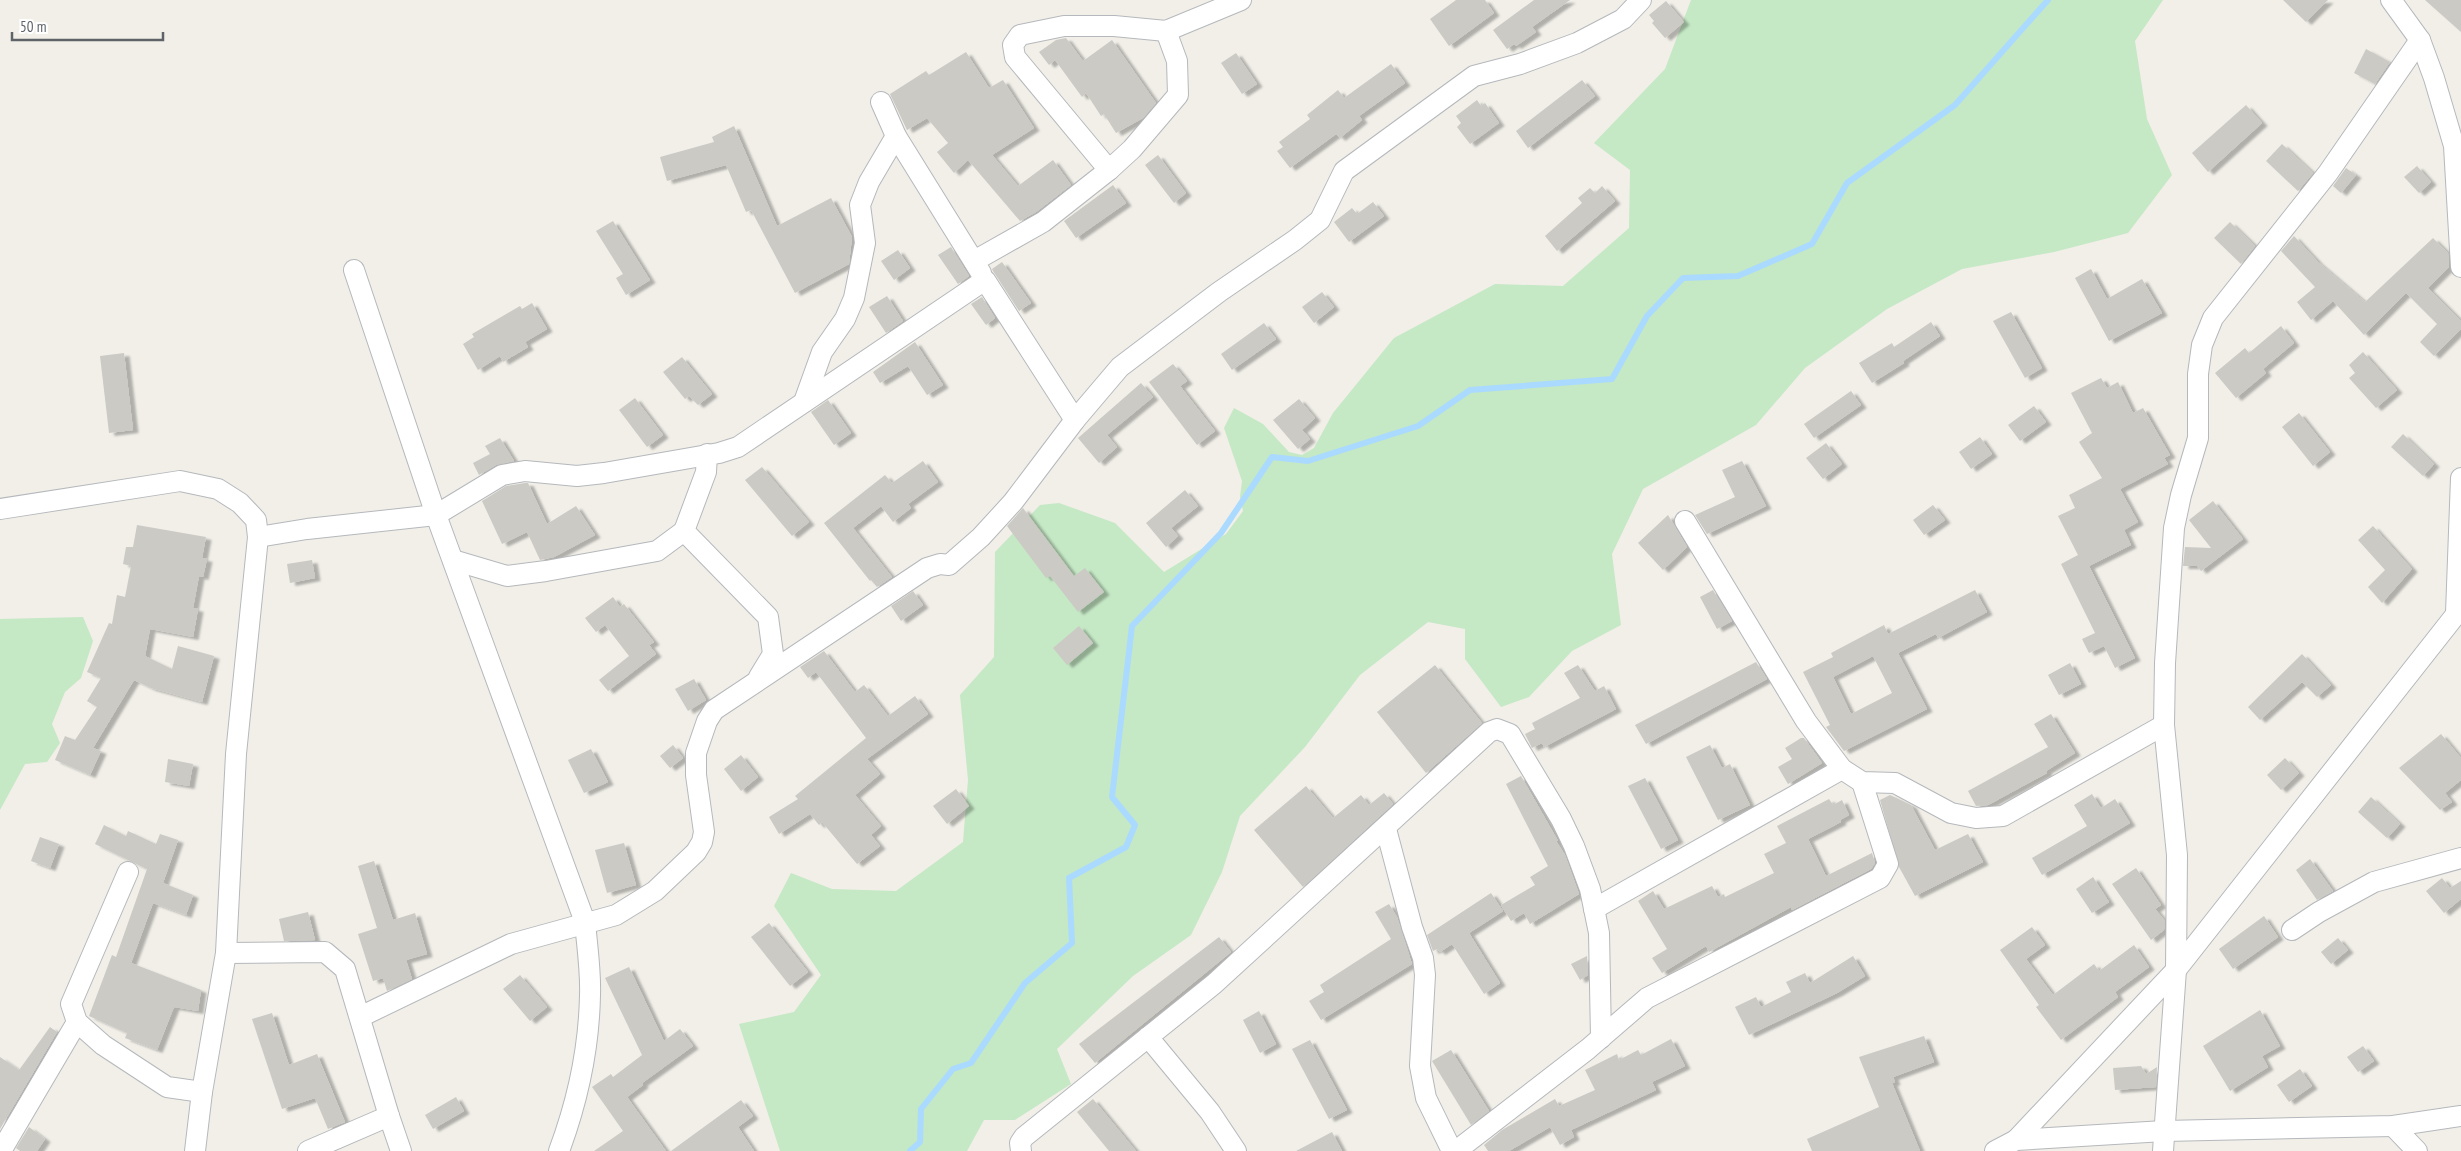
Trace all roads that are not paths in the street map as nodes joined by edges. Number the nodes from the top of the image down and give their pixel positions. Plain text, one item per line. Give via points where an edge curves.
1 (1240, 0) edge
2 (1641, 0) edge
3 (2390, 0) edge
4 (1166, 31) junction
5 (2420, 40) junction
6 (881, 102) dead end
7 (896, 136) junction
8 (2458, 143) edge
9 (1109, 170) junction
10 (974, 261) junction
11 (2461, 267) edge
12 (354, 270) dead end
13 (985, 280) junction
14 (804, 402) junction
15 (1075, 420) junction
16 (707, 454) junction
17 (2461, 478) edge
18 (0, 508) edge
19 (436, 515) junction
20 (1685, 521) dead end
21 (684, 530) junction
22 (258, 537) junction
23 (453, 560) junction
24 (2458, 610) edge
25 (757, 681) junction
26 (2164, 724) junction
27 (1842, 769) junction
28 (1862, 782) junction
29 (1386, 829) junction
30 (2461, 858) edge
31 (128, 872) dead end
32 (1594, 910) junction
33 (585, 922) junction
34 (2292, 930) dead end
35 (226, 952) junction
36 (2176, 970) junction
37 (360, 1017) junction
38 (77, 1022) junction
39 (1148, 1037) junction
40 (1601, 1038) junction
41 (202, 1092) junction
42 (388, 1116) junction
43 (2461, 1116) edge
44 (2393, 1126) junction
45 (2164, 1131) junction
46 (2016, 1140) junction
47 (0, 1151) edge
48 (195, 1151) edge
49 (308, 1151) edge
50 (401, 1151) edge
51 (558, 1151) edge
52 (1021, 1151) edge
53 (1236, 1151) edge
54 (1454, 1151) edge
55 (1995, 1151) edge
56 (2163, 1151) edge
57 (2417, 1151) edge

1 - 4 street
2 - 15 street via 1623,19 1577,43 1520,64 1474,76 1365,154 1344,171 1320,220 1120,367
3 - 5 street
4 - 9 street via 1177,61 1178,95 1132,149
4 - 9 street via 1064,26 1020,35 1013,44 1015,57
5 - 8 street
5 - 26 street via 2328,173 2213,318 2202,345 2198,374 2198,438 2174,528
6 - 7 street
7 - 10 street
7 - 14 street via 869,182 860,205 864,243 854,298 845,319 822,352
8 - 11 street
9 - 10 street via 1043,222
10 - 13 street
12 - 19 street
13 - 14 street
13 - 15 street
14 - 16 street via 738,447
15 - 25 street via 1013,502 949,565 928,568
16 - 19 street via 577,476 524,471 502,476
16 - 21 street via 706,472
17 - 24 street
18 - 22 street via 180,481 218,489 240,503 256,520
19 - 22 street
19 - 23 street
20 - 27 street via 1806,721
21 - 23 street via 657,551 546,571 507,576
21 - 25 street via 768,617 773,654
22 - 35 street via 236,754
23 - 33 street
24 - 36 street
25 - 33 street via 714,710 702,733 696,753 696,775 704,832 696,852 655,891 635,904 616,915
26 - 28 street via 2003,816 1976,818 1951,813 1895,783
26 - 36 street via 2177,855
27 - 28 street
27 - 32 street
28 - 40 street via 1888,864 1880,878 1647,998
29 - 32 street via 1490,732 1504,730 1510,734 1561,819 1590,889
29 - 39 street via 1214,984
29 - 54 street via 1423,958 1420,1066 1424,1090
30 - 34 street via 2374,882
31 - 38 street via 71,1004
32 - 40 street via 1599,933
33 - 37 street via 511,944
33 - 51 street via 590,993 587,1052 571,1117
35 - 37 street via 325,952 346,969
35 - 41 street
36 - 45 street
36 - 46 street
37 - 42 street
38 - 41 street via 103,1045 166,1087
38 - 47 street
39 - 52 street via 1024,1137 1020,1143
39 - 53 street via 1210,1112
40 - 54 street
41 - 48 street
42 - 49 street
42 - 50 street
43 - 44 street
44 - 45 street
44 - 57 street
45 - 46 street
45 - 56 street
46 - 55 street

